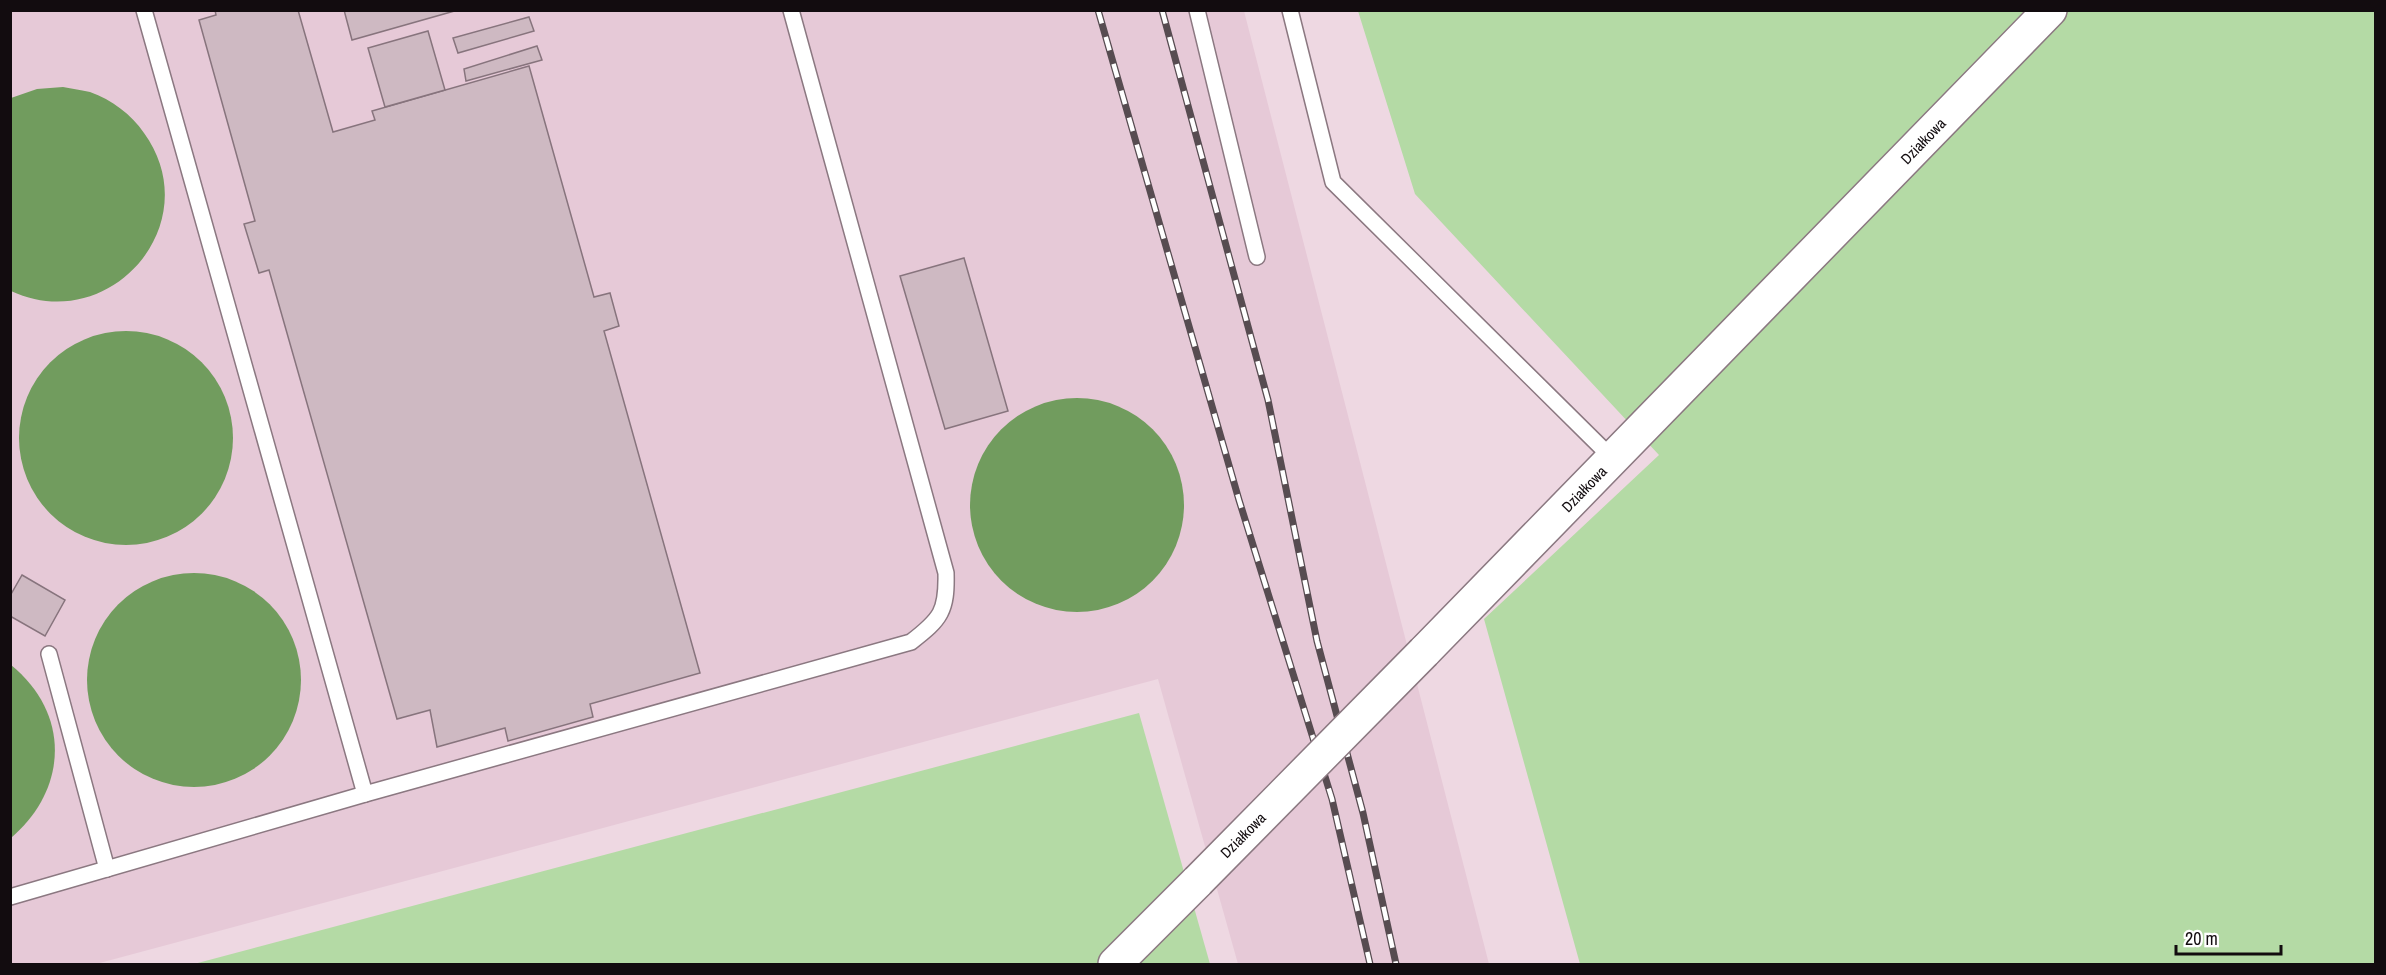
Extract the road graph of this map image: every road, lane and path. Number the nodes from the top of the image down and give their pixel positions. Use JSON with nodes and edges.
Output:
{"nodes":[{"id":1,"x":144,"y":10,"type":"edge"},
{"id":2,"x":791,"y":10,"type":"edge"},
{"id":3,"x":1197,"y":10,"type":"edge"},
{"id":4,"x":1290,"y":10,"type":"edge"},
{"id":5,"x":2050,"y":10,"type":"edge"},
{"id":6,"x":1257,"y":257,"type":"dead end"},
{"id":7,"x":1613,"y":459,"type":"junction"},
{"id":8,"x":49,"y":654,"type":"dead end"},
{"id":9,"x":365,"y":794,"type":"junction"},
{"id":10,"x":107,"y":869,"type":"junction"},
{"id":11,"x":10,"y":897,"type":"edge"},
{"id":12,"x":1115,"y":964,"type":"edge"}],
"edges":[{"from":1,"to":9,"type":"lane"},
{"from":2,"to":9,"type":"lane"},
{"from":3,"to":6,"type":"lane"},
{"from":4,"to":7,"type":"lane"},
{"from":5,"to":7,"type":"street","name":"Działkowa"},
{"from":7,"to":12,"type":"street","name":"Działkowa","bridge":true},
{"from":8,"to":10,"type":"lane"},
{"from":9,"to":10,"type":"lane"},
{"from":10,"to":11,"type":"lane"}]}
